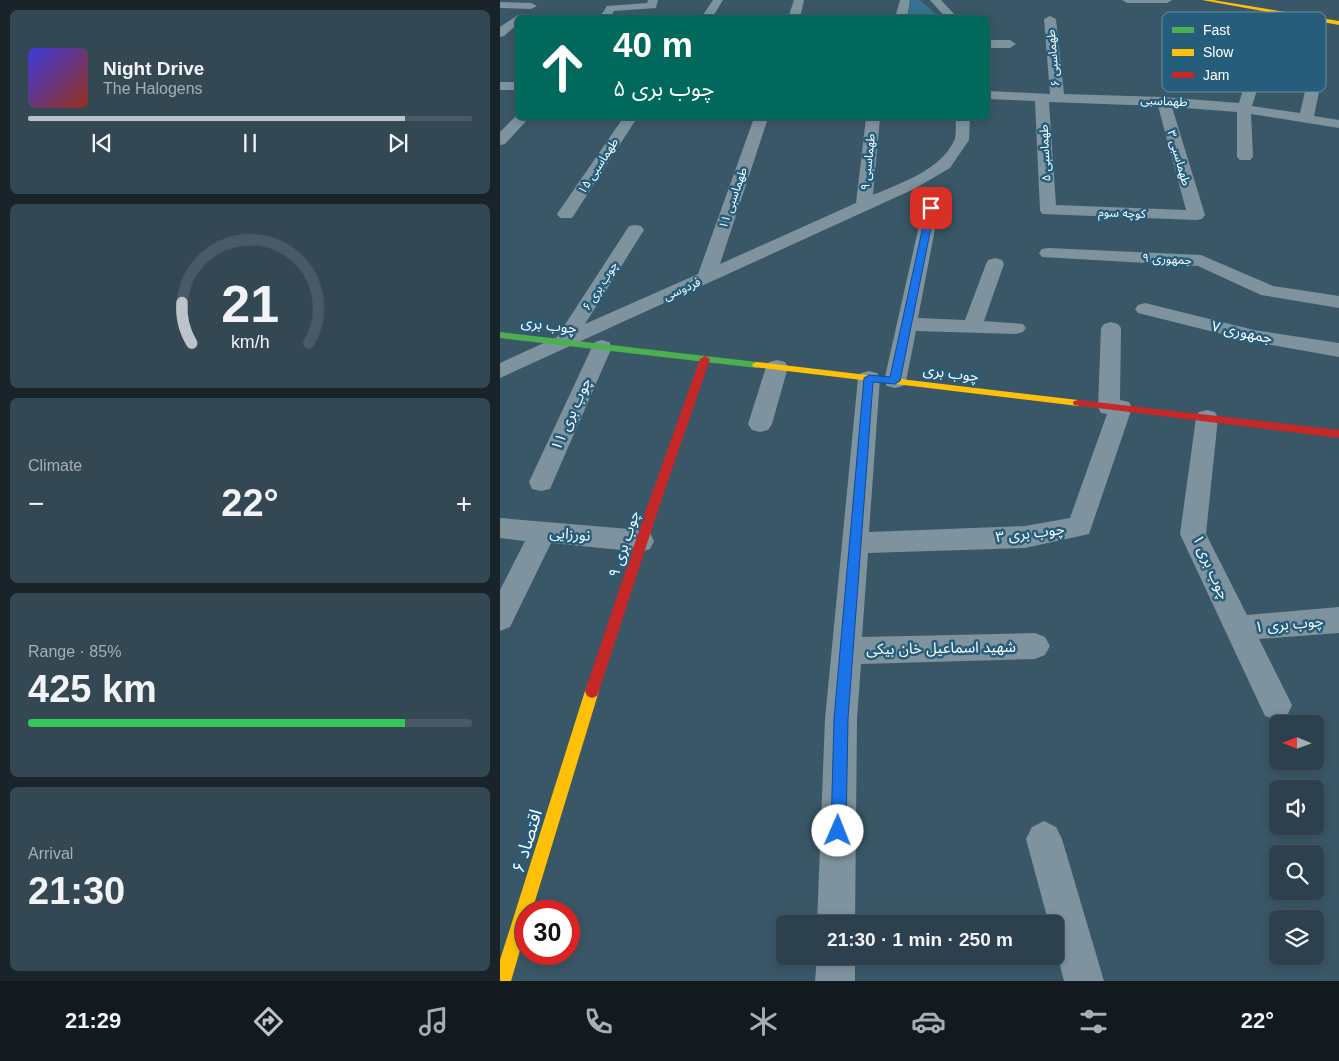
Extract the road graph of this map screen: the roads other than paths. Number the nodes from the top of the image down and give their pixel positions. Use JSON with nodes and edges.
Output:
{"nodes":[{"id":1,"x":653,"y":0,"type":"edge"},
{"id":2,"x":718,"y":0,"type":"edge"},
{"id":3,"x":799,"y":0,"type":"edge"},
{"id":4,"x":905,"y":0,"type":"edge"},
{"id":5,"x":935,"y":0,"type":"edge"},
{"id":6,"x":1127,"y":0,"type":"edge"},
{"id":7,"x":1167,"y":0,"type":"edge"},
{"id":8,"x":1204,"y":0,"type":"edge"},
{"id":9,"x":1232,"y":0,"type":"edge"},
{"id":10,"x":534,"y":3,"type":"edge"},
{"id":11,"x":500,"y":5,"type":"edge"},
{"id":12,"x":1274,"y":12,"type":"edge"},
{"id":13,"x":1308,"y":12,"type":"edge"},
{"id":14,"x":607,"y":13,"type":"edge"},
{"id":15,"x":521,"y":15,"type":"edge"},
{"id":16,"x":708,"y":15,"type":"edge"},
{"id":17,"x":795,"y":15,"type":"edge"},
{"id":18,"x":902,"y":15,"type":"edge"},
{"id":19,"x":951,"y":15,"type":"edge"},
{"id":20,"x":1326,"y":15,"type":"edge"},
{"id":21,"x":1339,"y":17,"type":"edge"},
{"id":22,"x":1050,"y":19,"type":"dead end"},
{"id":23,"x":515,"y":20,"type":"edge"},
{"id":24,"x":1326,"y":21,"type":"edge"},
{"id":25,"x":1339,"y":23,"type":"edge"},
{"id":26,"x":500,"y":33,"type":"edge"},
{"id":27,"x":990,"y":44,"type":"edge"},
{"id":28,"x":1010,"y":44,"type":"dead end"},
{"id":29,"x":500,"y":86,"type":"edge"},
{"id":30,"x":515,"y":86,"type":"edge"},
{"id":31,"x":1249,"y":92,"type":"edge"},
{"id":32,"x":1312,"y":92,"type":"edge"},
{"id":33,"x":990,"y":95,"type":"edge"},
{"id":34,"x":1050,"y":96,"type":"junction"},
{"id":35,"x":1163,"y":101,"type":"junction"},
{"id":36,"x":1244,"y":108,"type":"junction"},
{"id":37,"x":1306,"y":118,"type":"junction"},
{"id":38,"x":520,"y":120,"type":"edge"},
{"id":39,"x":629,"y":120,"type":"edge"},
{"id":40,"x":760,"y":120,"type":"edge"},
{"id":41,"x":873,"y":120,"type":"edge"},
{"id":42,"x":963,"y":120,"type":"edge"},
{"id":43,"x":1339,"y":124,"type":"edge"},
{"id":44,"x":500,"y":141,"type":"edge"},
{"id":45,"x":1245,"y":157,"type":"dead end"},
{"id":46,"x":864,"y":206,"type":"junction"},
{"id":47,"x":931,"y":208,"type":"dead end"},
{"id":48,"x":1048,"y":210,"type":"joint"},
{"id":49,"x":566,"y":214,"type":"dead end"},
{"id":50,"x":1196,"y":215,"type":"joint"},
{"id":51,"x":635,"y":230,"type":"dead end"},
{"id":52,"x":1048,"y":253,"type":"dead end"},
{"id":53,"x":995,"y":264,"type":"dead end"},
{"id":54,"x":706,"y":278,"type":"junction"},
{"id":55,"x":1339,"y":302,"type":"edge"},
{"id":56,"x":1145,"y":309,"type":"dead end"},
{"id":57,"x":906,"y":324,"type":"junction"},
{"id":58,"x":972,"y":327,"type":"junction"},
{"id":59,"x":1016,"y":328,"type":"dead end"},
{"id":60,"x":1111,"y":328,"type":"dead end"},
{"id":61,"x":500,"y":334,"type":"edge"},
{"id":62,"x":564,"y":342,"type":"junction"},
{"id":63,"x":602,"y":347,"type":"junction"},
{"id":64,"x":1339,"y":350,"type":"edge"},
{"id":65,"x":705,"y":359,"type":"junction"},
{"id":66,"x":777,"y":367,"type":"junction"},
{"id":67,"x":500,"y":371,"type":"edge"},
{"id":68,"x":869,"y":378,"type":"junction"},
{"id":69,"x":895,"y":381,"type":"junction"},
{"id":70,"x":1115,"y":407,"type":"junction"},
{"id":71,"x":1207,"y":418,"type":"junction"},
{"id":72,"x":760,"y":424,"type":"dead end"},
{"id":73,"x":1339,"y":434,"type":"edge"},
{"id":74,"x":541,"y":482,"type":"dead end"},
{"id":75,"x":500,"y":528,"type":"edge"},
{"id":76,"x":543,"y":532,"type":"junction"},
{"id":77,"x":641,"y":541,"type":"junction"},
{"id":78,"x":855,"y":543,"type":"junction"},
{"id":79,"x":500,"y":618,"type":"edge"},
{"id":80,"x":1339,"y":620,"type":"edge"},
{"id":81,"x":1239,"y":628,"type":"junction"},
{"id":82,"x":1035,"y":646,"type":"dead end"},
{"id":83,"x":846,"y":650,"type":"junction"},
{"id":84,"x":1276,"y":705,"type":"dead end"},
{"id":85,"x":576,"y":740,"type":"joint"},
{"id":86,"x":1044,"y":839,"type":"dead end"},
{"id":87,"x":836,"y":915,"type":"edge"},
{"id":88,"x":836,"y":965,"type":"edge"},
{"id":89,"x":502,"y":981,"type":"edge"},
{"id":90,"x":835,"y":981,"type":"edge"},
{"id":91,"x":1084,"y":981,"type":"edge"}],
"edges":[{"from":1,"to":14,"type":"street"},
{"from":2,"to":16,"type":"street"},
{"from":3,"to":17,"type":"street"},
{"from":4,"to":18,"type":"street"},
{"from":5,"to":19,"type":"street"},
{"from":6,"to":7,"type":"street"},
{"from":8,"to":12,"type":"street"},
{"from":9,"to":13,"type":"street"},
{"from":10,"to":11,"type":"street"},
{"from":10,"to":15,"type":"street"},
{"from":20,"to":21,"type":"street"},
{"from":22,"to":34,"type":"street","name":"۶ طهماسبی"},
{"from":23,"to":26,"type":"street"},
{"from":24,"to":25,"type":"street"},
{"from":27,"to":28,"type":"street"},
{"from":29,"to":30,"type":"street"},
{"from":31,"to":36,"type":"street"},
{"from":32,"to":37,"type":"street"},
{"from":33,"to":34,"type":"street","name":"طهماسبی"},
{"from":34,"to":35,"type":"street","name":"طهماسبی"},
{"from":34,"to":48,"type":"street","name":"۵ طهماسبی"},
{"from":35,"to":36,"type":"street","name":"طهماسبی"},
{"from":35,"to":50,"type":"street","name":"۳ طهماسبی"},
{"from":36,"to":37,"type":"street","name":"طهماسبی"},
{"from":36,"to":45,"type":"street"},
{"from":37,"to":43,"type":"street","name":"طهماسبی"},
{"from":38,"to":44,"type":"street"},
{"from":39,"to":49,"type":"street","name":"۱۵ طهماسبی"},
{"from":40,"to":54,"type":"street","name":"۱۱ طهماسبی"},
{"from":41,"to":46,"type":"street","name":"۹ طهماسبی"},
{"from":42,"to":46,"type":"street","name":"فردوسی"},
{"from":46,"to":54,"type":"street","name":"فردوسی"},
{"from":47,"to":57,"type":"street"},
{"from":48,"to":50,"type":"street","name":"کوچه سوم"},
{"from":51,"to":62,"type":"street","name":"۶ چوب بری"},
{"from":52,"to":55,"type":"street","name":"۹ جمهوری"},
{"from":53,"to":58,"type":"street"},
{"from":54,"to":62,"type":"street","name":"فردوسی"},
{"from":56,"to":64,"type":"street","name":"۷ جمهوری"},
{"from":57,"to":58,"type":"street"},
{"from":57,"to":69,"type":"street"},
{"from":58,"to":59,"type":"street"},
{"from":60,"to":70,"type":"street"},
{"from":61,"to":62,"type":"street","name":"چوب بری"},
{"from":62,"to":63,"type":"street","name":"چوب بری"},
{"from":62,"to":67,"type":"street","name":"فردوسی"},
{"from":63,"to":65,"type":"street","name":"چوب بری"},
{"from":63,"to":74,"type":"street","name":"۱۱ چوب بری"},
{"from":65,"to":66,"type":"street","name":"چوب بری"},
{"from":65,"to":77,"type":"street","name":"۹ چوب بری"},
{"from":66,"to":68,"type":"street","name":"چوب بری"},
{"from":66,"to":72,"type":"street"},
{"from":68,"to":69,"type":"street","name":"چوب بری"},
{"from":68,"to":78,"type":"street"},
{"from":69,"to":70,"type":"street","name":"چوب بری"},
{"from":70,"to":71,"type":"street","name":"چوب بری"},
{"from":70,"to":78,"type":"street","name":"۳ چوب بری"},
{"from":71,"to":73,"type":"street","name":"چوب بری"},
{"from":71,"to":81,"type":"street","name":"۱ چوب بری"},
{"from":75,"to":76,"type":"street","name":"نورزایی"},
{"from":76,"to":77,"type":"street","name":"نورزایی"},
{"from":76,"to":79,"type":"street"},
{"from":77,"to":85,"type":"street","name":"۹ چوب بری"},
{"from":78,"to":83,"type":"street"},
{"from":80,"to":81,"type":"street","name":"چوب بری ۱"},
{"from":81,"to":84,"type":"street","name":"۱ چوب بری"},
{"from":82,"to":83,"type":"street","name":"شهید اسماعیل خان بیکی"},
{"from":83,"to":87,"type":"street"},
{"from":85,"to":89,"type":"street","name":"۶ اقتصاد"},
{"from":86,"to":91,"type":"street"},
{"from":88,"to":90,"type":"street"}]}
